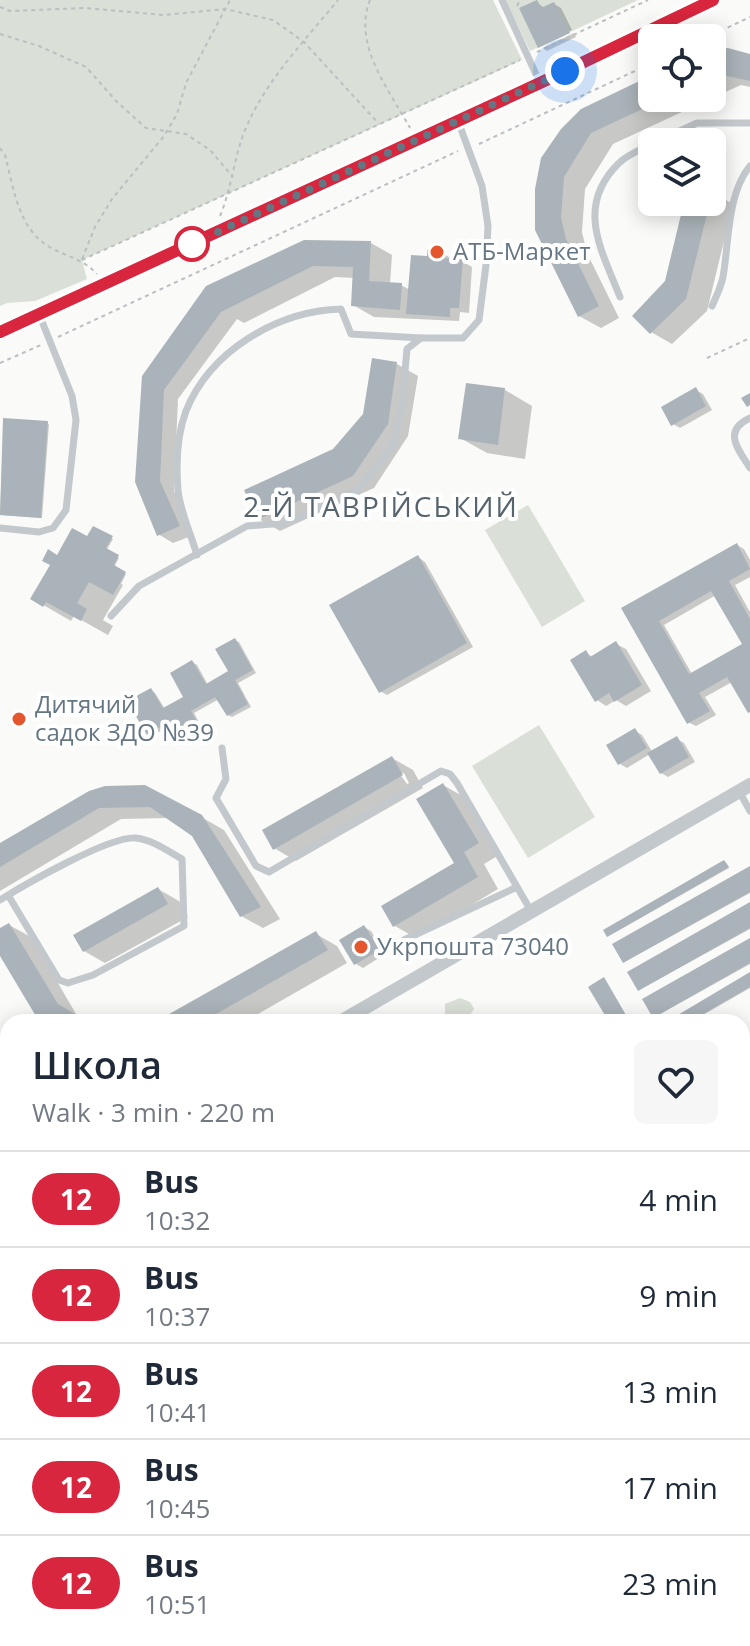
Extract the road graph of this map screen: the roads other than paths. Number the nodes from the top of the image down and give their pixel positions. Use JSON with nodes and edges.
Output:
{"nodes":[{"id":1,"x":502,"y":0,"type":"edge"},
{"id":2,"x":713,"y":0,"type":"edge"},
{"id":3,"x":540,"y":83,"type":"junction"},
{"id":4,"x":458,"y":121,"type":"junction"},
{"id":5,"x":750,"y":123,"type":"edge"},
{"id":6,"x":686,"y":128,"type":"edge"},
{"id":7,"x":638,"y":151,"type":"edge"},
{"id":8,"x":750,"y":166,"type":"edge"},
{"id":9,"x":620,"y":297,"type":"dead end"},
{"id":10,"x":712,"y":306,"type":"dead end"},
{"id":11,"x":39,"y":314,"type":"junction"},
{"id":12,"x":0,"y":332,"type":"edge"},
{"id":13,"x":421,"y":338,"type":"junction"},
{"id":14,"x":750,"y":418,"type":"edge"},
{"id":15,"x":750,"y":468,"type":"edge"},
{"id":16,"x":0,"y":528,"type":"edge"},
{"id":17,"x":197,"y":555,"type":"junction"},
{"id":18,"x":111,"y":616,"type":"dead end"},
{"id":19,"x":222,"y":748,"type":"dead end"},
{"id":20,"x":744,"y":788,"type":"edge"},
{"id":21,"x":750,"y":811,"type":"edge"},
{"id":22,"x":517,"y":887,"type":"junction"},
{"id":23,"x":8,"y":895,"type":"junction"},
{"id":24,"x":0,"y":900,"type":"edge"},
{"id":25,"x":531,"y":911,"type":"junction"},
{"id":26,"x":404,"y":940,"type":"dead end"},
{"id":27,"x":354,"y":1014,"type":"edge"}],
"edges":[{"from":1,"to":3,"type":"lane"},
{"from":2,"to":3,"type":"street"},
{"from":3,"to":4,"type":"street"},
{"from":4,"to":11,"type":"street"},
{"from":4,"to":13,"type":"lane"},
{"from":5,"to":6,"type":"lane"},
{"from":7,"to":9,"type":"lane"},
{"from":8,"to":10,"type":"lane"},
{"from":11,"to":12,"type":"street"},
{"from":11,"to":16,"type":"lane"},
{"from":13,"to":17,"type":"lane"},
{"from":13,"to":17,"type":"lane"},
{"from":14,"to":15,"type":"lane"},
{"from":17,"to":18,"type":"lane"},
{"from":19,"to":22,"type":"lane"},
{"from":20,"to":21,"type":"lane"},
{"from":20,"to":25,"type":"street"},
{"from":22,"to":25,"type":"lane"},
{"from":22,"to":26,"type":"lane"},
{"from":23,"to":23,"type":"lane"},
{"from":23,"to":24,"type":"lane"},
{"from":25,"to":27,"type":"street"}]}
